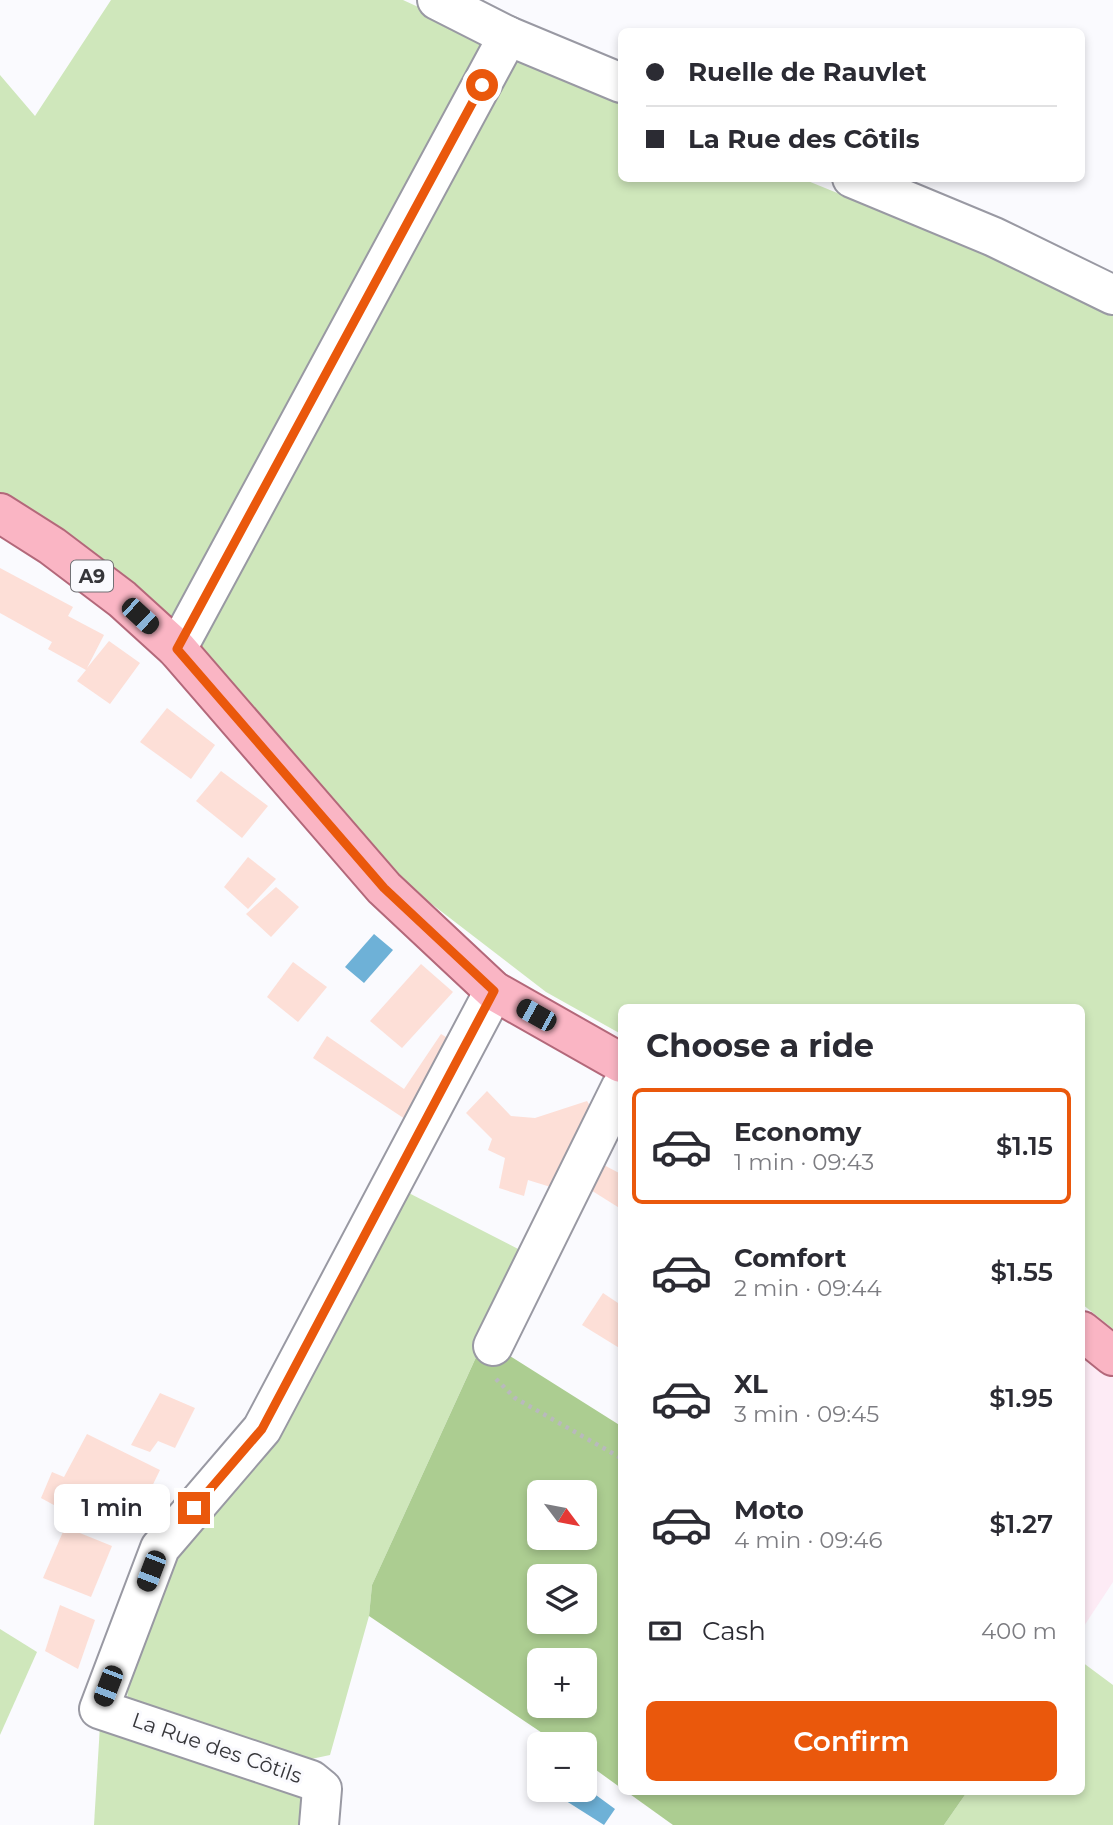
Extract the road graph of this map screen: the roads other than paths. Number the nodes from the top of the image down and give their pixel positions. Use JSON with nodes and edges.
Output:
{"nodes":[{"id":1,"x":437,"y":0,"type":"edge"},
{"id":2,"x":508,"y":36,"type":"junction"},
{"id":3,"x":618,"y":82,"type":"edge"},
{"id":4,"x":862,"y":182,"type":"edge"},
{"id":5,"x":1113,"y":295,"type":"edge"},
{"id":6,"x":0,"y":513,"type":"edge"},
{"id":7,"x":177,"y":649,"type":"junction"},
{"id":8,"x":494,"y":991,"type":"junction"},
{"id":9,"x":618,"y":1061,"type":"edge"},
{"id":10,"x":618,"y":1093,"type":"edge"},
{"id":11,"x":1085,"y":1333,"type":"edge"},
{"id":12,"x":493,"y":1346,"type":"road end"},
{"id":13,"x":1113,"y":1356,"type":"edge"},
{"id":14,"x":319,"y":1825,"type":"edge"}],
"edges":[{"from":1,"to":2,"type":"street"},
{"from":2,"to":3,"type":"street"},
{"from":2,"to":7,"type":"street"},
{"from":4,"to":5,"type":"street"},
{"from":6,"to":7,"type":"main road","number":"A9"},
{"from":7,"to":8,"type":"main road","number":"A9"},
{"from":8,"to":9,"type":"main road","number":"A9"},
{"from":8,"to":14,"type":"street","name":"La Rue des Côtils"},
{"from":10,"to":12,"type":"street"},
{"from":11,"to":13,"type":"main road"}]}
